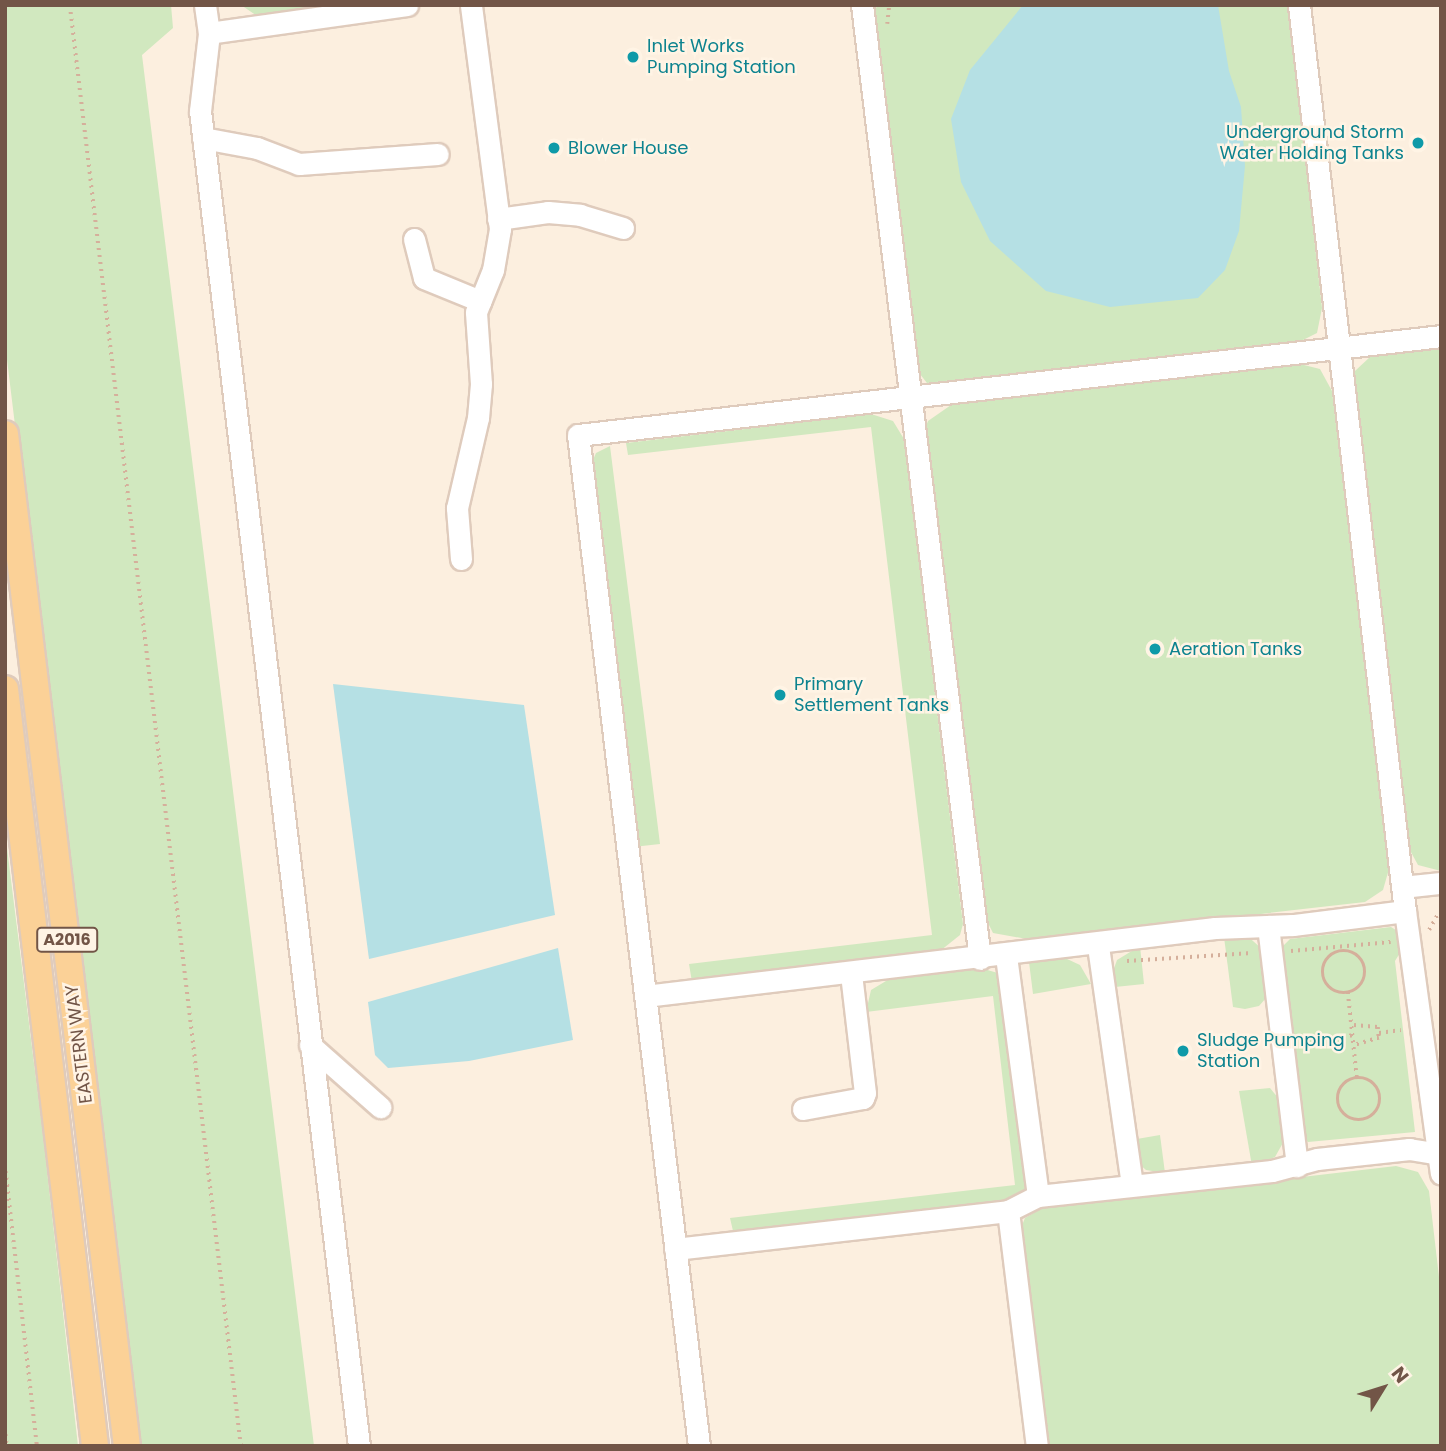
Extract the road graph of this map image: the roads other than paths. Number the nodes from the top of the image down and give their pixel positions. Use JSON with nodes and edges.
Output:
{"nodes":[{"id":1,"x":205,"y":5,"type":"edge"},
{"id":2,"x":407,"y":5,"type":"edge"},
{"id":3,"x":471,"y":5,"type":"edge"},
{"id":4,"x":862,"y":5,"type":"edge"},
{"id":5,"x":1299,"y":5,"type":"edge"},
{"id":6,"x":209,"y":33,"type":"junction"},
{"id":7,"x":203,"y":138,"type":"junction"},
{"id":8,"x":438,"y":154,"type":"dead end"},
{"id":9,"x":499,"y":219,"type":"junction"},
{"id":10,"x":623,"y":228,"type":"dead end"},
{"id":11,"x":414,"y":239,"type":"dead end"},
{"id":12,"x":480,"y":301,"type":"junction"},
{"id":13,"x":1441,"y":336,"type":"edge"},
{"id":14,"x":1341,"y":348,"type":"junction"},
{"id":15,"x":912,"y":400,"type":"junction"},
{"id":16,"x":5,"y":438,"type":"edge"},
{"id":17,"x":461,"y":559,"type":"dead end"},
{"id":18,"x":5,"y":689,"type":"edge"},
{"id":19,"x":1441,"y":883,"type":"edge"},
{"id":20,"x":1402,"y":887,"type":"junction"},
{"id":21,"x":1405,"y":911,"type":"junction"},
{"id":22,"x":1268,"y":926,"type":"junction"},
{"id":23,"x":1099,"y":954,"type":"junction"},
{"id":24,"x":1006,"y":956,"type":"junction"},
{"id":25,"x":980,"y":959,"type":"junction"},
{"id":26,"x":851,"y":973,"type":"junction"},
{"id":27,"x":645,"y":996,"type":"junction"},
{"id":28,"x":310,"y":1045,"type":"junction"},
{"id":29,"x":380,"y":1107,"type":"dead end"},
{"id":30,"x":803,"y":1109,"type":"dead end"},
{"id":31,"x":1440,"y":1161,"type":"edge"},
{"id":32,"x":1297,"y":1166,"type":"junction"},
{"id":33,"x":1132,"y":1185,"type":"junction"},
{"id":34,"x":1038,"y":1196,"type":"junction"},
{"id":35,"x":1008,"y":1211,"type":"junction"},
{"id":36,"x":675,"y":1249,"type":"junction"},
{"id":37,"x":95,"y":1446,"type":"edge"},
{"id":38,"x":127,"y":1446,"type":"edge"},
{"id":39,"x":359,"y":1446,"type":"edge"},
{"id":40,"x":699,"y":1446,"type":"edge"},
{"id":41,"x":1037,"y":1446,"type":"edge"}],
"edges":[{"from":1,"to":6,"type":"lane"},
{"from":2,"to":6,"type":"lane"},
{"from":3,"to":9,"type":"lane"},
{"from":4,"to":15,"type":"lane"},
{"from":5,"to":14,"type":"lane"},
{"from":6,"to":7,"type":"lane"},
{"from":7,"to":8,"type":"lane"},
{"from":7,"to":28,"type":"lane"},
{"from":9,"to":10,"type":"lane"},
{"from":9,"to":12,"type":"lane"},
{"from":11,"to":12,"type":"lane"},
{"from":12,"to":17,"type":"lane"},
{"from":13,"to":14,"type":"lane"},
{"from":14,"to":15,"type":"lane"},
{"from":14,"to":20,"type":"lane"},
{"from":15,"to":25,"type":"lane"},
{"from":15,"to":27,"type":"lane"},
{"from":16,"to":38,"type":"main road","name":"EASTERN WAY","number":"A2016"},
{"from":18,"to":37,"type":"main road","name":"EASTERN WAY","number":"A2016"},
{"from":19,"to":20,"type":"lane"},
{"from":20,"to":21,"type":"lane"},
{"from":21,"to":22,"type":"lane"},
{"from":21,"to":31,"type":"lane"},
{"from":22,"to":23,"type":"lane"},
{"from":22,"to":32,"type":"lane"},
{"from":23,"to":24,"type":"lane"},
{"from":23,"to":33,"type":"lane"},
{"from":24,"to":25,"type":"lane"},
{"from":24,"to":34,"type":"lane"},
{"from":25,"to":26,"type":"lane"},
{"from":26,"to":27,"type":"lane"},
{"from":26,"to":30,"type":"lane"},
{"from":27,"to":36,"type":"lane"},
{"from":28,"to":29,"type":"lane"},
{"from":28,"to":39,"type":"lane"},
{"from":31,"to":32,"type":"lane"},
{"from":32,"to":33,"type":"lane"},
{"from":33,"to":34,"type":"lane"},
{"from":34,"to":35,"type":"lane"},
{"from":35,"to":36,"type":"lane"},
{"from":35,"to":41,"type":"lane"},
{"from":36,"to":40,"type":"lane"}]}
